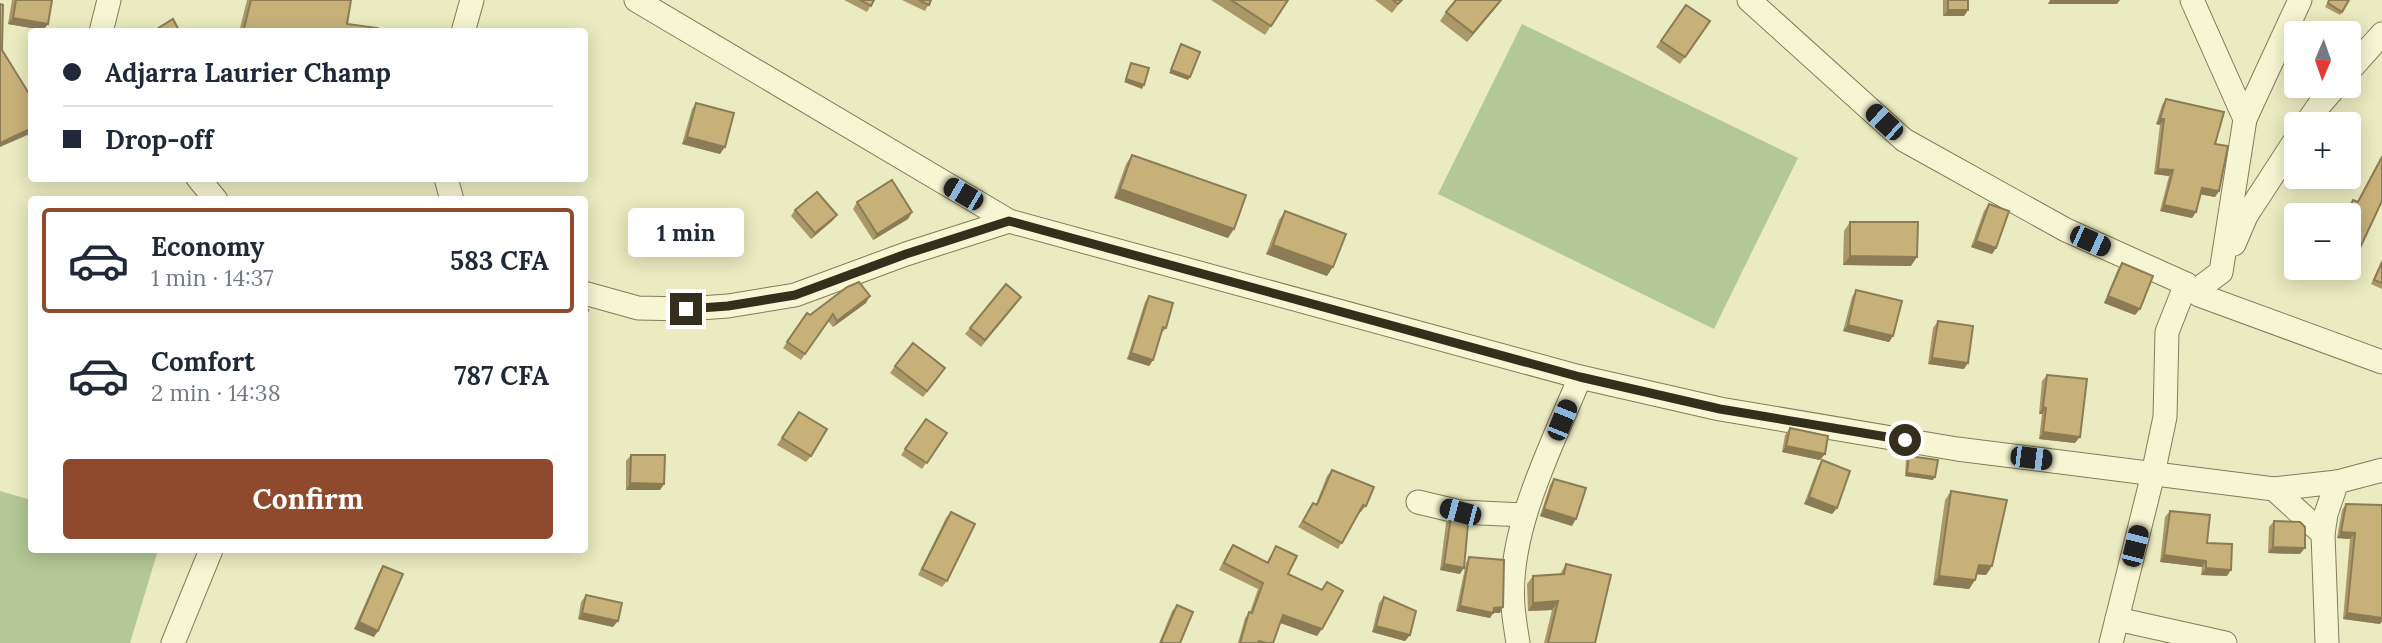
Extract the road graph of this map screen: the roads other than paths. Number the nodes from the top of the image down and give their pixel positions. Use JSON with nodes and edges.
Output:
{"nodes":[{"id":1,"x":109,"y":0,"type":"edge"},
{"id":2,"x":472,"y":0,"type":"edge"},
{"id":3,"x":636,"y":0,"type":"edge"},
{"id":4,"x":2192,"y":0,"type":"edge"},
{"id":5,"x":2300,"y":0,"type":"edge"},
{"id":6,"x":1761,"y":5,"type":"edge"},
{"id":7,"x":102,"y":28,"type":"edge"},
{"id":8,"x":464,"y":28,"type":"edge"},
{"id":9,"x":2382,"y":34,"type":"edge"},
{"id":10,"x":2361,"y":57,"type":"edge"},
{"id":11,"x":2327,"y":98,"type":"edge"},
{"id":12,"x":2315,"y":112,"type":"edge"},
{"id":13,"x":2245,"y":119,"type":"junction"},
{"id":14,"x":2284,"y":157,"type":"edge"},
{"id":15,"x":201,"y":182,"type":"edge"},
{"id":16,"x":213,"y":196,"type":"edge"},
{"id":17,"x":1009,"y":221,"type":"junction"},
{"id":18,"x":2221,"y":272,"type":"junction"},
{"id":19,"x":2190,"y":288,"type":"junction"},
{"id":20,"x":588,"y":294,"type":"edge"},
{"id":21,"x":2382,"y":362,"type":"edge"},
{"id":22,"x":1580,"y":377,"type":"junction"},
{"id":23,"x":2382,"y":470,"type":"edge"},
{"id":24,"x":2153,"y":474,"type":"junction"},
{"id":25,"x":2337,"y":482,"type":"junction"},
{"id":26,"x":2274,"y":489,"type":"junction"},
{"id":27,"x":1418,"y":502,"type":"dead end"},
{"id":28,"x":1524,"y":515,"type":"junction"},
{"id":29,"x":2323,"y":534,"type":"junction"},
{"id":30,"x":210,"y":553,"type":"edge"},
{"id":31,"x":2118,"y":619,"type":"junction"},
{"id":32,"x":173,"y":643,"type":"edge"},
{"id":33,"x":1518,"y":643,"type":"edge"},
{"id":34,"x":2112,"y":643,"type":"edge"},
{"id":35,"x":2225,"y":643,"type":"edge"},
{"id":36,"x":2327,"y":643,"type":"edge"}],
"edges":[{"from":1,"to":7,"type":"street"},
{"from":2,"to":8,"type":"street"},
{"from":3,"to":17,"type":"street"},
{"from":4,"to":13,"type":"street"},
{"from":5,"to":13,"type":"street"},
{"from":6,"to":19,"type":"street"},
{"from":9,"to":10,"type":"street"},
{"from":11,"to":12,"type":"street"},
{"from":13,"to":18,"type":"street"},
{"from":14,"to":18,"type":"street"},
{"from":15,"to":16,"type":"street"},
{"from":17,"to":20,"type":"street"},
{"from":17,"to":22,"type":"street"},
{"from":18,"to":19,"type":"street"},
{"from":19,"to":21,"type":"street"},
{"from":19,"to":24,"type":"street"},
{"from":22,"to":24,"type":"street"},
{"from":22,"to":28,"type":"street"},
{"from":23,"to":25,"type":"street"},
{"from":24,"to":26,"type":"street"},
{"from":24,"to":31,"type":"street"},
{"from":25,"to":26,"type":"street"},
{"from":25,"to":29,"type":"street"},
{"from":26,"to":29,"type":"street"},
{"from":27,"to":28,"type":"street"},
{"from":28,"to":33,"type":"street"},
{"from":29,"to":36,"type":"street"},
{"from":30,"to":32,"type":"street"},
{"from":31,"to":34,"type":"street"},
{"from":31,"to":35,"type":"street"}]}
